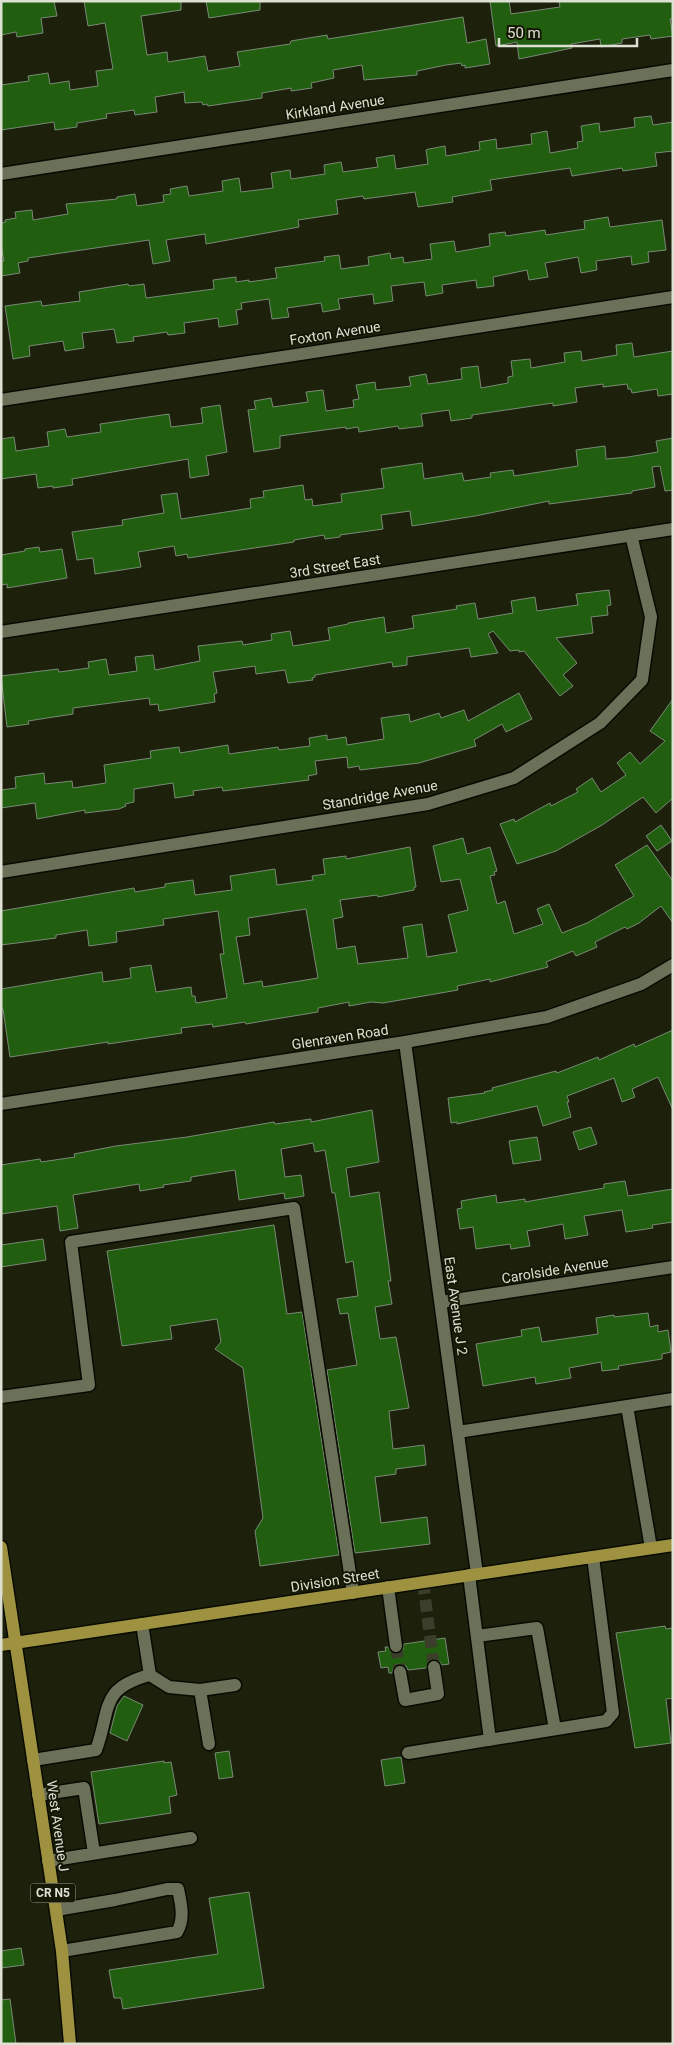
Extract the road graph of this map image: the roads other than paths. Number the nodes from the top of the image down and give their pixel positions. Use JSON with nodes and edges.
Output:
{"nodes":[{"id":1,"x":673,"y":70,"type":"edge"},
{"id":2,"x":1,"y":174,"type":"edge"},
{"id":3,"x":673,"y":297,"type":"edge"},
{"id":4,"x":1,"y":400,"type":"edge"},
{"id":5,"x":673,"y":529,"type":"edge"},
{"id":6,"x":631,"y":535,"type":"junction"},
{"id":7,"x":1,"y":632,"type":"edge"},
{"id":8,"x":1,"y":872,"type":"edge"},
{"id":9,"x":673,"y":965,"type":"edge"},
{"id":10,"x":405,"y":1042,"type":"junction"},
{"id":11,"x":1,"y":1104,"type":"edge"},
{"id":12,"x":673,"y":1266,"type":"edge"},
{"id":13,"x":441,"y":1302,"type":"junction"},
{"id":14,"x":1,"y":1397,"type":"edge"},
{"id":15,"x":673,"y":1399,"type":"edge"},
{"id":16,"x":627,"y":1406,"type":"junction"},
{"id":17,"x":458,"y":1432,"type":"junction"},
{"id":18,"x":673,"y":1545,"type":"edge"},
{"id":19,"x":1,"y":1546,"type":"edge"},
{"id":20,"x":650,"y":1548,"type":"junction"},
{"id":21,"x":593,"y":1557,"type":"junction"},
{"id":22,"x":473,"y":1575,"type":"junction"},
{"id":23,"x":388,"y":1587,"type":"junction"},
{"id":24,"x":353,"y":1593,"type":"junction"},
{"id":25,"x":142,"y":1624,"type":"junction"},
{"id":26,"x":477,"y":1636,"type":"junction"},
{"id":27,"x":16,"y":1643,"type":"junction"},
{"id":28,"x":1,"y":1645,"type":"edge"},
{"id":29,"x":396,"y":1646,"type":"tunnel mouth"},
{"id":30,"x":434,"y":1667,"type":"tunnel mouth"},
{"id":31,"x":400,"y":1672,"type":"tunnel mouth"},
{"id":32,"x":150,"y":1675,"type":"junction"},
{"id":33,"x":235,"y":1685,"type":"dead end"},
{"id":34,"x":200,"y":1690,"type":"junction"},
{"id":35,"x":555,"y":1729,"type":"junction"},
{"id":36,"x":490,"y":1740,"type":"junction"},
{"id":37,"x":209,"y":1744,"type":"dead end"},
{"id":38,"x":408,"y":1753,"type":"dead end"},
{"id":39,"x":33,"y":1760,"type":"junction"},
{"id":40,"x":38,"y":1795,"type":"junction"},
{"id":41,"x":191,"y":1838,"type":"dead end"},
{"id":42,"x":94,"y":1853,"type":"junction"},
{"id":43,"x":48,"y":1861,"type":"junction"},
{"id":44,"x":56,"y":1910,"type":"junction"},
{"id":45,"x":62,"y":1951,"type":"junction"},
{"id":46,"x":70,"y":2044,"type":"edge"}],
"edges":[{"from":1,"to":2,"type":"street","name":"Kirkland Avenue"},
{"from":3,"to":4,"type":"street","name":"Foxton Avenue"},
{"from":5,"to":6,"type":"street","name":"3rd Street East"},
{"from":6,"to":7,"type":"street","name":"3rd Street East"},
{"from":6,"to":8,"type":"street","name":"Standridge Avenue"},
{"from":9,"to":10,"type":"street","name":"Glenraven Road"},
{"from":10,"to":11,"type":"street","name":"Glenraven Road"},
{"from":10,"to":13,"type":"street","name":"East Avenue J 2"},
{"from":12,"to":13,"type":"street","name":"Carolside Avenue"},
{"from":13,"to":17,"type":"street","name":"East Avenue J 2"},
{"from":14,"to":24,"type":"street"},
{"from":15,"to":16,"type":"street"},
{"from":16,"to":17,"type":"street"},
{"from":16,"to":20,"type":"street"},
{"from":17,"to":22,"type":"street","name":"East Avenue J 2"},
{"from":18,"to":20,"type":"main road","name":"Division Street"},
{"from":19,"to":27,"type":"main road","number":"CR N5"},
{"from":20,"to":21,"type":"main road","name":"Division Street"},
{"from":21,"to":22,"type":"main road","name":"Division Street"},
{"from":21,"to":35,"type":"street"},
{"from":22,"to":23,"type":"main road","name":"Division Street"},
{"from":22,"to":26,"type":"street","name":"East Avenue J 2"},
{"from":23,"to":24,"type":"main road","name":"Division Street"},
{"from":23,"to":29,"type":"street"},
{"from":24,"to":25,"type":"main road","name":"Division Street"},
{"from":25,"to":27,"type":"main road","name":"Division Street"},
{"from":25,"to":32,"type":"street"},
{"from":26,"to":35,"type":"street"},
{"from":26,"to":36,"type":"street","name":"East Avenue J 2"},
{"from":27,"to":28,"type":"main road","name":"Division Street"},
{"from":27,"to":39,"type":"main road","name":"West Avenue J","number":"CR N5"},
{"from":30,"to":31,"type":"street"},
{"from":32,"to":34,"type":"street"},
{"from":32,"to":39,"type":"street"},
{"from":33,"to":34,"type":"street"},
{"from":34,"to":37,"type":"street"},
{"from":35,"to":36,"type":"street"},
{"from":36,"to":38,"type":"street"},
{"from":39,"to":40,"type":"main road","name":"West Avenue J","number":"CR N5"},
{"from":40,"to":42,"type":"street"},
{"from":40,"to":43,"type":"main road","name":"West Avenue J","number":"CR N5"},
{"from":41,"to":42,"type":"street"},
{"from":42,"to":43,"type":"street"},
{"from":43,"to":44,"type":"main road","name":"West Avenue J","number":"CR N5"},
{"from":44,"to":45,"type":"main road","name":"West Avenue J","number":"CR N5"},
{"from":44,"to":45,"type":"street"},
{"from":45,"to":46,"type":"main road","name":"West Avenue J","number":"CR N5"}]}
